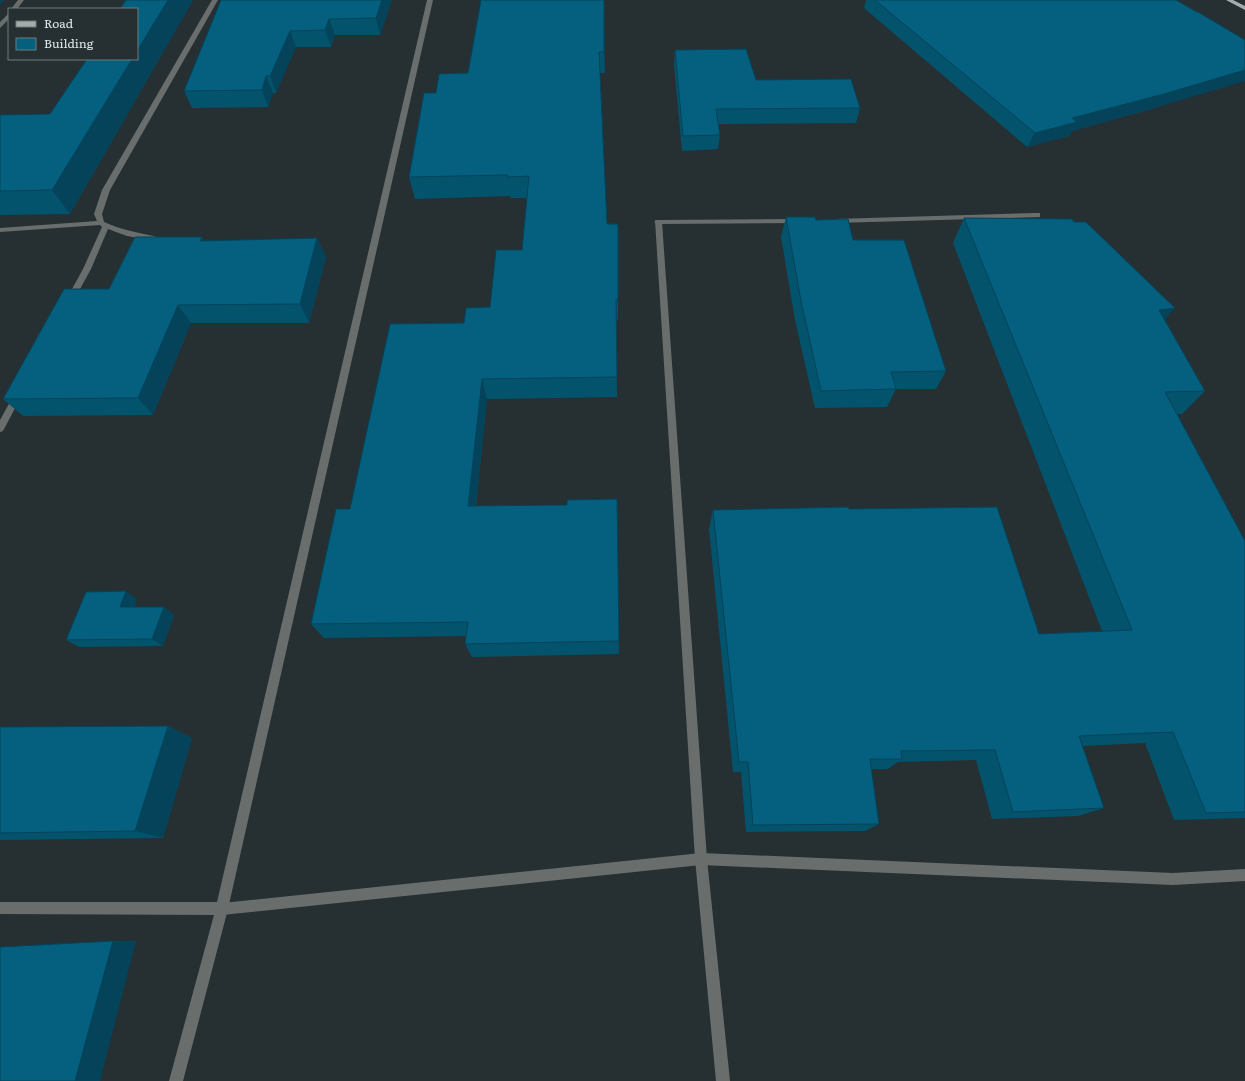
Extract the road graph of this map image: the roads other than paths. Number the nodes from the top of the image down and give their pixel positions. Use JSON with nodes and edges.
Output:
{"nodes":[{"id":1,"x":21,"y":0,"type":"edge"},
{"id":2,"x":215,"y":0,"type":"edge"},
{"id":3,"x":430,"y":0,"type":"edge"},
{"id":4,"x":1229,"y":0,"type":"edge"},
{"id":5,"x":15,"y":8,"type":"edge"},
{"id":6,"x":1245,"y":8,"type":"edge"},
{"id":7,"x":8,"y":16,"type":"edge"},
{"id":8,"x":0,"y":26,"type":"edge"},
{"id":9,"x":1037,"y":215,"type":"dead end"},
{"id":10,"x":805,"y":221,"type":"edge"},
{"id":11,"x":828,"y":221,"type":"edge"},
{"id":12,"x":103,"y":225,"type":"junction"},
{"id":13,"x":0,"y":230,"type":"edge"},
{"id":14,"x":164,"y":241,"type":"edge"},
{"id":15,"x":64,"y":310,"type":"edge"},
{"id":16,"x":23,"y":387,"type":"edge"},
{"id":17,"x":0,"y":428,"type":"edge"},
{"id":18,"x":701,"y":860,"type":"junction"},
{"id":19,"x":1245,"y":875,"type":"edge"},
{"id":20,"x":0,"y":908,"type":"edge"},
{"id":21,"x":222,"y":909,"type":"junction"},
{"id":22,"x":176,"y":1081,"type":"edge"},
{"id":23,"x":723,"y":1081,"type":"edge"}],
"edges":[{"from":1,"to":5,"type":"street"},
{"from":2,"to":12,"type":"street"},
{"from":3,"to":21,"type":"street"},
{"from":4,"to":6,"type":"main road"},
{"from":7,"to":8,"type":"street"},
{"from":9,"to":11,"type":"street"},
{"from":10,"to":18,"type":"street"},
{"from":12,"to":13,"type":"street"},
{"from":12,"to":14,"type":"street"},
{"from":12,"to":15,"type":"street"},
{"from":16,"to":17,"type":"street"},
{"from":18,"to":19,"type":"street"},
{"from":18,"to":21,"type":"street"},
{"from":18,"to":23,"type":"street"},
{"from":20,"to":21,"type":"street"},
{"from":21,"to":22,"type":"street"}]}
